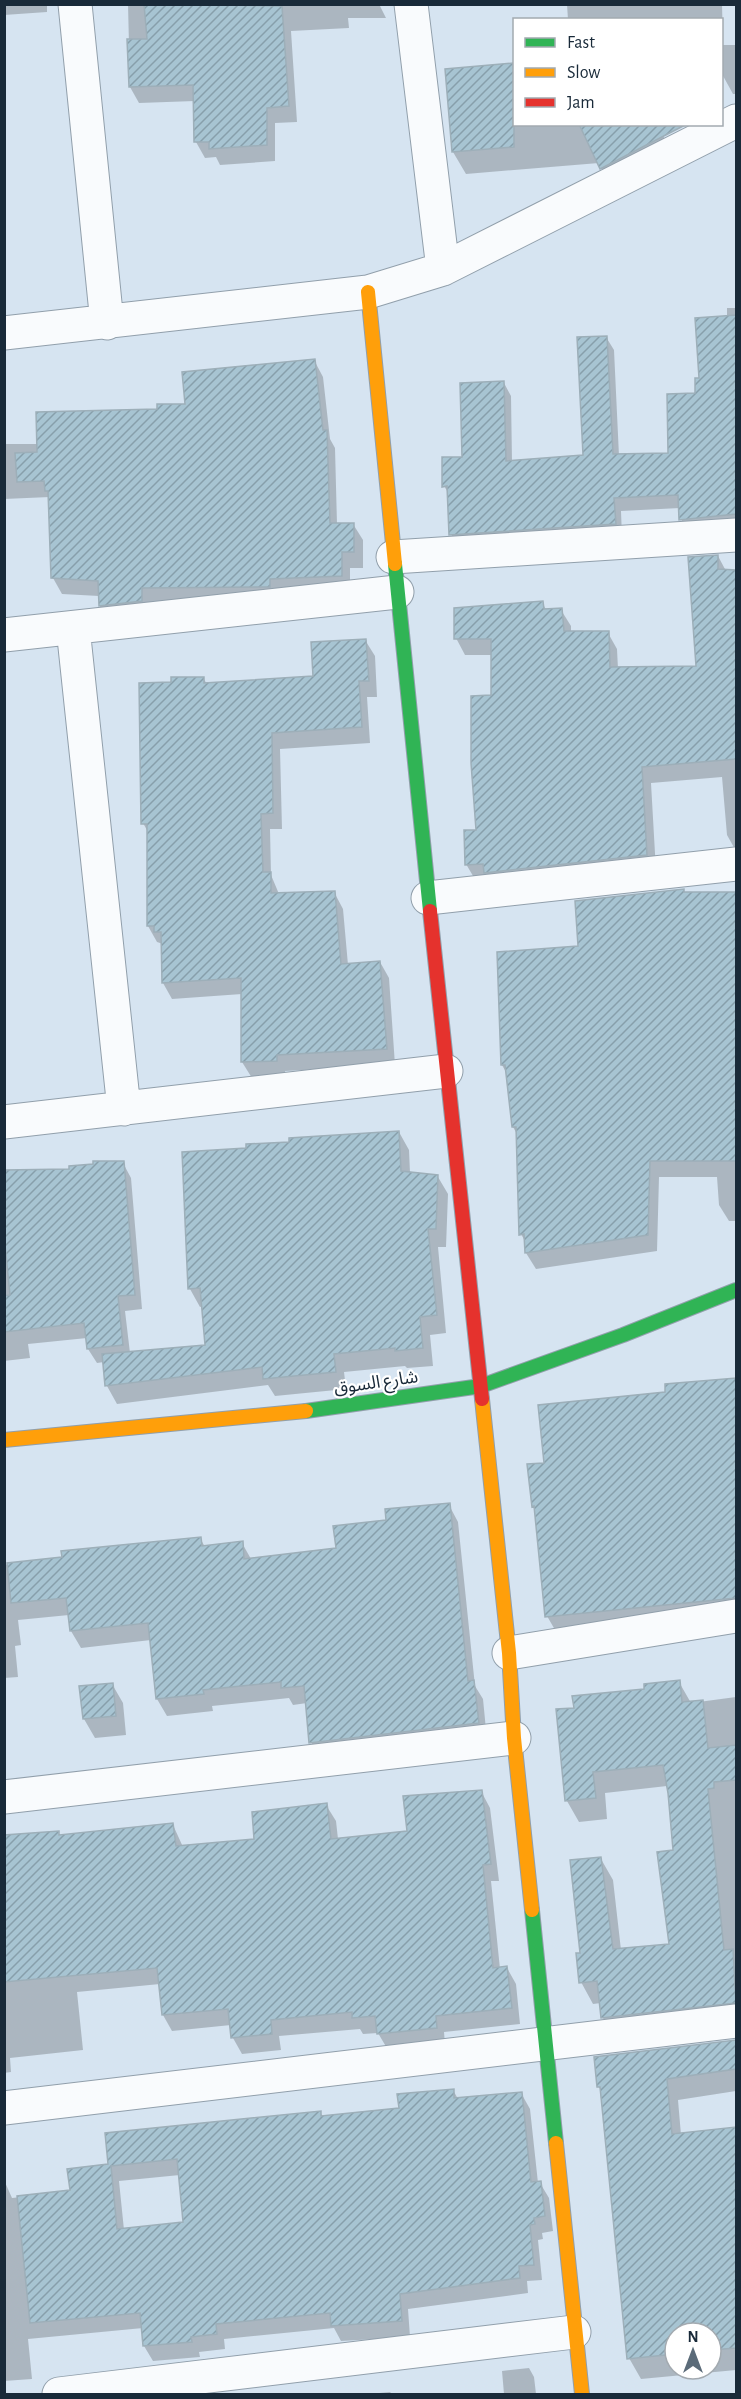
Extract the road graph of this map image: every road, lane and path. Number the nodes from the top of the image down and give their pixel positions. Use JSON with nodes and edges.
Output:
{"nodes":[{"id":1,"x":75,"y":4,"type":"edge"},
{"id":2,"x":411,"y":4,"type":"edge"},
{"id":3,"x":736,"y":121,"type":"edge"},
{"id":4,"x":443,"y":269,"type":"junction"},
{"id":5,"x":368,"y":292,"type":"junction"},
{"id":6,"x":107,"y":323,"type":"junction"},
{"id":7,"x":4,"y":333,"type":"edge"},
{"id":8,"x":736,"y":535,"type":"edge"},
{"id":9,"x":393,"y":557,"type":"junction"},
{"id":10,"x":397,"y":592,"type":"junction"},
{"id":11,"x":73,"y":628,"type":"junction"},
{"id":12,"x":4,"y":635,"type":"edge"},
{"id":13,"x":736,"y":864,"type":"edge"},
{"id":14,"x":428,"y":898,"type":"junction"},
{"id":15,"x":446,"y":1071,"type":"junction"},
{"id":16,"x":124,"y":1109,"type":"junction"},
{"id":17,"x":4,"y":1122,"type":"edge"},
{"id":18,"x":736,"y":1290,"type":"edge"},
{"id":19,"x":481,"y":1386,"type":"junction"},
{"id":20,"x":4,"y":1440,"type":"edge"},
{"id":21,"x":736,"y":1616,"type":"edge"},
{"id":22,"x":509,"y":1653,"type":"junction"},
{"id":23,"x":514,"y":1738,"type":"junction"},
{"id":24,"x":4,"y":1797,"type":"edge"},
{"id":25,"x":736,"y":2021,"type":"edge"},
{"id":26,"x":546,"y":2042,"type":"junction"},
{"id":27,"x":4,"y":2108,"type":"edge"},
{"id":28,"x":573,"y":2332,"type":"junction"},
{"id":29,"x":59,"y":2394,"type":"edge"},
{"id":30,"x":582,"y":2394,"type":"edge"}],
"edges":[{"from":1,"to":6,"type":"street"},
{"from":2,"to":4,"type":"street"},
{"from":3,"to":4,"type":"street"},
{"from":4,"to":5,"type":"street"},
{"from":5,"to":6,"type":"street"},
{"from":5,"to":9,"type":"street"},
{"from":6,"to":7,"type":"street"},
{"from":8,"to":9,"type":"street"},
{"from":9,"to":10,"type":"street"},
{"from":10,"to":11,"type":"street"},
{"from":10,"to":14,"type":"street"},
{"from":11,"to":12,"type":"street"},
{"from":11,"to":16,"type":"street"},
{"from":13,"to":14,"type":"street"},
{"from":14,"to":15,"type":"street"},
{"from":15,"to":16,"type":"street"},
{"from":15,"to":19,"type":"street"},
{"from":16,"to":17,"type":"street"},
{"from":18,"to":19,"type":"street","name":"شارع السوق"},
{"from":19,"to":20,"type":"street","name":"شارع السوق"},
{"from":19,"to":22,"type":"street"},
{"from":21,"to":22,"type":"street"},
{"from":22,"to":23,"type":"street"},
{"from":23,"to":24,"type":"street"},
{"from":23,"to":26,"type":"street"},
{"from":25,"to":26,"type":"street"},
{"from":26,"to":27,"type":"street"},
{"from":26,"to":28,"type":"street"},
{"from":28,"to":29,"type":"street"},
{"from":28,"to":30,"type":"street"}]}
